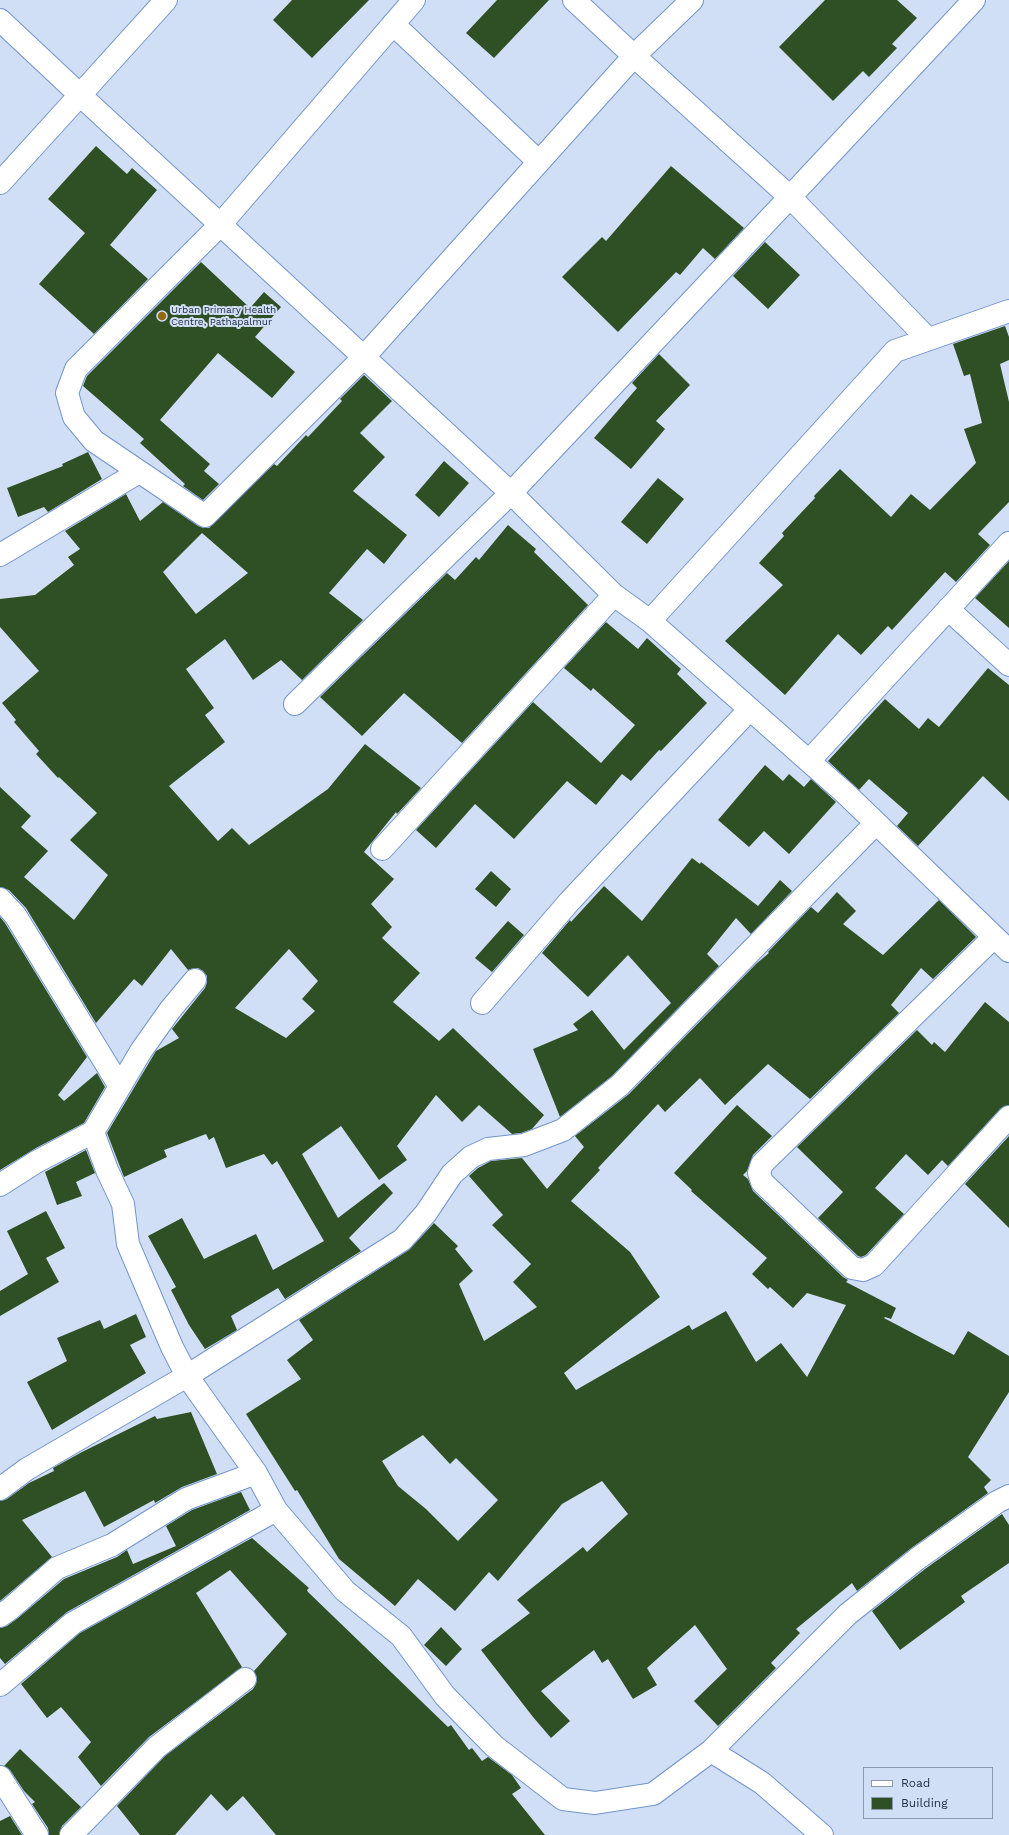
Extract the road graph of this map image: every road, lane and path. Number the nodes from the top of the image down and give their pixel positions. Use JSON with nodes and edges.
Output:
{"nodes":[{"id":1,"x":166,"y":0,"type":"edge"},
{"id":2,"x":414,"y":0,"type":"edge"},
{"id":3,"x":574,"y":0,"type":"edge"},
{"id":4,"x":692,"y":0,"type":"edge"},
{"id":5,"x":974,"y":0,"type":"edge"},
{"id":6,"x":0,"y":20,"type":"edge"},
{"id":7,"x":393,"y":24,"type":"junction"},
{"id":8,"x":634,"y":56,"type":"junction"},
{"id":9,"x":80,"y":95,"type":"junction"},
{"id":10,"x":539,"y":162,"type":"junction"},
{"id":11,"x":0,"y":183,"type":"edge"},
{"id":12,"x":790,"y":197,"type":"junction"},
{"id":13,"x":220,"y":225,"type":"junction"},
{"id":14,"x":1008,"y":314,"type":"edge"},
{"id":15,"x":928,"y":339,"type":"junction"},
{"id":16,"x":363,"y":358,"type":"junction"},
{"id":17,"x":139,"y":472,"type":"junction"},
{"id":18,"x":511,"y":493,"type":"junction"},
{"id":19,"x":1009,"y":543,"type":"edge"},
{"id":20,"x":0,"y":555,"type":"edge"},
{"id":21,"x":614,"y":595,"type":"junction"},
{"id":22,"x":948,"y":609,"type":"junction"},
{"id":23,"x":650,"y":621,"type":"junction"},
{"id":24,"x":1009,"y":665,"type":"edge"},
{"id":25,"x":295,"y":704,"type":"dead end"},
{"id":26,"x":750,"y":709,"type":"junction"},
{"id":27,"x":809,"y":761,"type":"junction"},
{"id":28,"x":876,"y":823,"type":"junction"},
{"id":29,"x":382,"y":849,"type":"dead end"},
{"id":30,"x":0,"y":899,"type":"edge"},
{"id":31,"x":1002,"y":944,"type":"edge"},
{"id":32,"x":195,"y":980,"type":"dead end"},
{"id":33,"x":482,"y":1003,"type":"dead end"},
{"id":34,"x":119,"y":1085,"type":"junction"},
{"id":35,"x":1009,"y":1117,"type":"edge"},
{"id":36,"x":93,"y":1132,"type":"junction"},
{"id":37,"x":0,"y":1185,"type":"edge"},
{"id":38,"x":187,"y":1376,"type":"junction"},
{"id":39,"x":256,"y":1473,"type":"junction"},
{"id":40,"x":0,"y":1489,"type":"edge"},
{"id":41,"x":1009,"y":1496,"type":"edge"},
{"id":42,"x":276,"y":1510,"type":"junction"},
{"id":43,"x":0,"y":1616,"type":"edge"},
{"id":44,"x":245,"y":1679,"type":"dead end"},
{"id":45,"x":0,"y":1685,"type":"edge"},
{"id":46,"x":711,"y":1751,"type":"junction"},
{"id":47,"x":0,"y":1777,"type":"edge"},
{"id":48,"x":37,"y":1835,"type":"edge"},
{"id":49,"x":71,"y":1835,"type":"edge"},
{"id":50,"x":822,"y":1835,"type":"edge"}],
"edges":[{"from":1,"to":9,"type":"street"},
{"from":2,"to":7,"type":"street"},
{"from":3,"to":8,"type":"street"},
{"from":4,"to":8,"type":"street"},
{"from":5,"to":12,"type":"street"},
{"from":6,"to":9,"type":"street"},
{"from":7,"to":10,"type":"street"},
{"from":7,"to":13,"type":"street"},
{"from":8,"to":10,"type":"street"},
{"from":8,"to":12,"type":"street"},
{"from":9,"to":11,"type":"street"},
{"from":9,"to":13,"type":"street"},
{"from":10,"to":16,"type":"street"},
{"from":12,"to":15,"type":"street"},
{"from":12,"to":18,"type":"street"},
{"from":13,"to":16,"type":"street"},
{"from":13,"to":17,"type":"street"},
{"from":14,"to":15,"type":"street"},
{"from":15,"to":23,"type":"street"},
{"from":16,"to":17,"type":"street"},
{"from":16,"to":18,"type":"street"},
{"from":17,"to":20,"type":"street"},
{"from":18,"to":21,"type":"street"},
{"from":18,"to":25,"type":"street"},
{"from":19,"to":22,"type":"street"},
{"from":21,"to":23,"type":"street"},
{"from":21,"to":29,"type":"street"},
{"from":22,"to":24,"type":"street"},
{"from":22,"to":27,"type":"street"},
{"from":23,"to":26,"type":"street"},
{"from":26,"to":27,"type":"street"},
{"from":26,"to":33,"type":"street"},
{"from":27,"to":28,"type":"street"},
{"from":28,"to":31,"type":"street"},
{"from":28,"to":38,"type":"street"},
{"from":30,"to":34,"type":"street"},
{"from":31,"to":35,"type":"street"},
{"from":32,"to":34,"type":"street"},
{"from":34,"to":36,"type":"street"},
{"from":36,"to":37,"type":"street"},
{"from":36,"to":38,"type":"street"},
{"from":38,"to":39,"type":"street"},
{"from":38,"to":40,"type":"street"},
{"from":39,"to":42,"type":"street"},
{"from":39,"to":43,"type":"street"},
{"from":41,"to":46,"type":"street"},
{"from":42,"to":45,"type":"street"},
{"from":42,"to":46,"type":"street"},
{"from":44,"to":49,"type":"street"},
{"from":46,"to":50,"type":"street"},
{"from":47,"to":48,"type":"street"}]}
